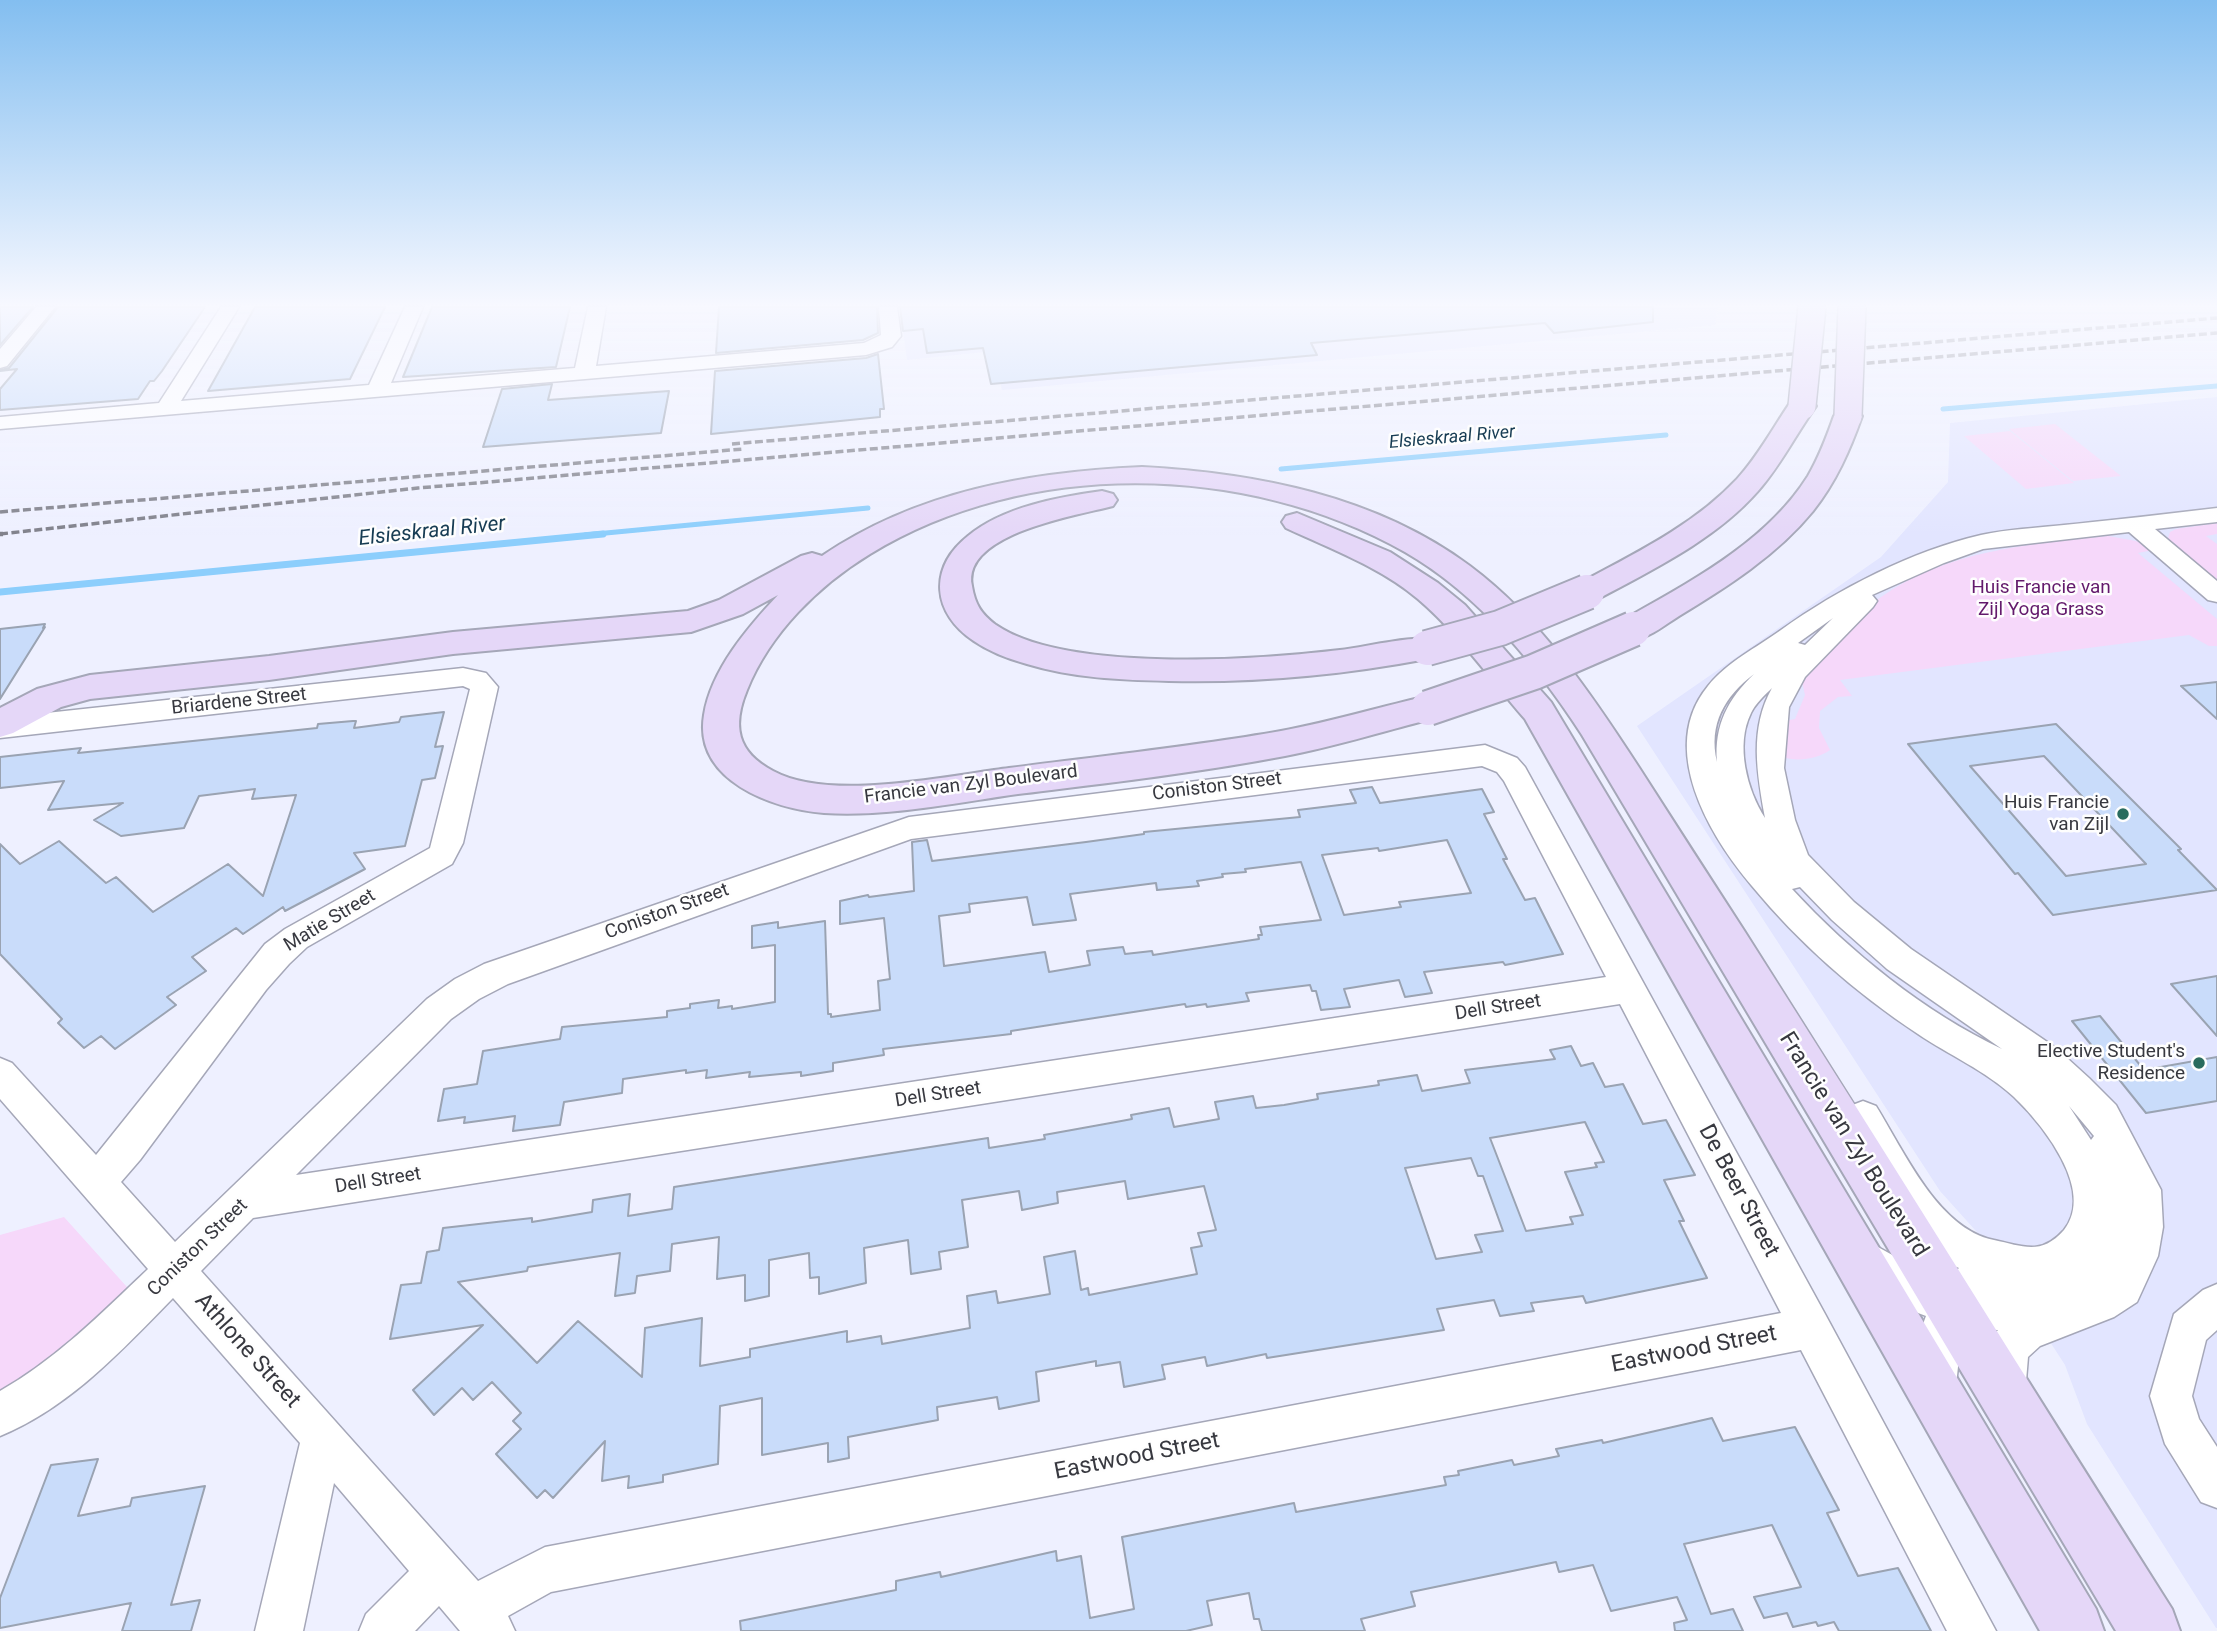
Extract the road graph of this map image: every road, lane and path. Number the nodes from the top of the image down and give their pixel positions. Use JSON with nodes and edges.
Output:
{"nodes":[{"id":1,"x":182,"y":383,"type":"edge"},
{"id":2,"x":380,"y":383,"type":"edge"},
{"id":3,"x":473,"y":383,"type":"edge"},
{"id":4,"x":1804,"y":383,"type":"edge"},
{"id":5,"x":1849,"y":383,"type":"edge"},
{"id":6,"x":377,"y":391,"type":"junction"},
{"id":7,"x":166,"y":408,"type":"junction"},
{"id":8,"x":0,"y":423,"type":"edge"},
{"id":9,"x":2217,"y":515,"type":"edge"},
{"id":10,"x":2134,"y":524,"type":"junction"},
{"id":11,"x":869,"y":542,"type":"junction"},
{"id":12,"x":1865,"y":589,"type":"junction"},
{"id":13,"x":2217,"y":594,"type":"edge"},
{"id":14,"x":1473,"y":635,"type":"edge"},
{"id":15,"x":1473,"y":635,"type":"edge"},
{"id":16,"x":1473,"y":635,"type":"edge"},
{"id":17,"x":1473,"y":635,"type":"edge"},
{"id":18,"x":477,"y":679,"type":"joint"},
{"id":19,"x":0,"y":726,"type":"edge"},
{"id":20,"x":1496,"y":758,"type":"joint"},
{"id":21,"x":1680,"y":862,"type":"junction"},
{"id":22,"x":1629,"y":988,"type":"junction"},
{"id":23,"x":0,"y":1074,"type":"edge"},
{"id":24,"x":2103,"y":1117,"type":"junction"},
{"id":25,"x":95,"y":1183,"type":"junction"},
{"id":26,"x":247,"y":1201,"type":"junction"},
{"id":27,"x":1852,"y":1250,"type":"junction"},
{"id":28,"x":2036,"y":1268,"type":"junction"},
{"id":29,"x":175,"y":1271,"type":"junction"},
{"id":30,"x":1951,"y":1304,"type":"junction"},
{"id":31,"x":2217,"y":1304,"type":"edge"},
{"id":32,"x":1811,"y":1328,"type":"junction"},
{"id":33,"x":2010,"y":1404,"type":"junction"},
{"id":34,"x":0,"y":1415,"type":"edge"},
{"id":35,"x":1949,"y":1415,"type":"junction"},
{"id":36,"x":323,"y":1437,"type":"junction"},
{"id":37,"x":2207,"y":1470,"type":"edge"},
{"id":38,"x":439,"y":1572,"type":"junction"},
{"id":39,"x":482,"y":1620,"type":"edge"},
{"id":40,"x":279,"y":1631,"type":"edge"},
{"id":41,"x":383,"y":1631,"type":"edge"},
{"id":42,"x":1972,"y":1631,"type":"edge"},
{"id":43,"x":2074,"y":1631,"type":"edge"},
{"id":44,"x":2150,"y":1631,"type":"edge"}],
"edges":[{"from":1,"to":7,"type":"street"},
{"from":2,"to":6,"type":"street"},
{"from":3,"to":6,"type":"street"},
{"from":4,"to":14,"type":"main road","bridge":true},
{"from":5,"to":11,"type":"main road","name":"Francie van Zyl Boulevard","bridge":true},
{"from":6,"to":7,"type":"street"},
{"from":7,"to":8,"type":"street"},
{"from":9,"to":10,"type":"street"},
{"from":10,"to":12,"type":"street"},
{"from":10,"to":13,"type":"street"},
{"from":11,"to":19,"type":"main road"},
{"from":11,"to":21,"type":"main road","name":"Francie van Zyl Boulevard"},
{"from":12,"to":24,"type":"street"},
{"from":12,"to":28,"type":"street"},
{"from":15,"to":16,"type":"main road","bridge":true},
{"from":17,"to":27,"type":"main road","bridge":true},
{"from":18,"to":19,"type":"street","name":"Briardene Street"},
{"from":18,"to":25,"type":"street","name":"Matie Street"},
{"from":20,"to":22,"type":"street","name":"De Beer Street"},
{"from":20,"to":26,"type":"street","name":"Coniston Street"},
{"from":21,"to":28,"type":"street"},
{"from":21,"to":30,"type":"main road","name":"Francie van Zyl Boulevard"},
{"from":22,"to":26,"type":"street","name":"Dell Street"},
{"from":22,"to":32,"type":"street","name":"De Beer Street"},
{"from":23,"to":25,"type":"street","name":"Athlone Street"},
{"from":24,"to":30,"type":"street"},
{"from":24,"to":33,"type":"street"},
{"from":25,"to":29,"type":"street","name":"Athlone Street"},
{"from":26,"to":29,"type":"street","name":"Coniston Street"},
{"from":27,"to":30,"type":"street"},
{"from":27,"to":35,"type":"main road"},
{"from":28,"to":30,"type":"street"},
{"from":29,"to":34,"type":"street","name":"Coniston Street"},
{"from":29,"to":36,"type":"street","name":"Athlone Street"},
{"from":30,"to":33,"type":"main road","name":"Francie van Zyl Boulevard"},
{"from":30,"to":35,"type":"street"},
{"from":31,"to":37,"type":"street"},
{"from":32,"to":39,"type":"street","name":"Eastwood Street"},
{"from":32,"to":42,"type":"street","name":"De Beer Street"},
{"from":33,"to":44,"type":"main road","name":"Francie van Zyl Boulevard"},
{"from":35,"to":43,"type":"main road"},
{"from":36,"to":38,"type":"street","name":"Athlone Street"},
{"from":36,"to":40,"type":"street"},
{"from":38,"to":39,"type":"street","name":"Athlone Street"},
{"from":38,"to":41,"type":"street"}]}
